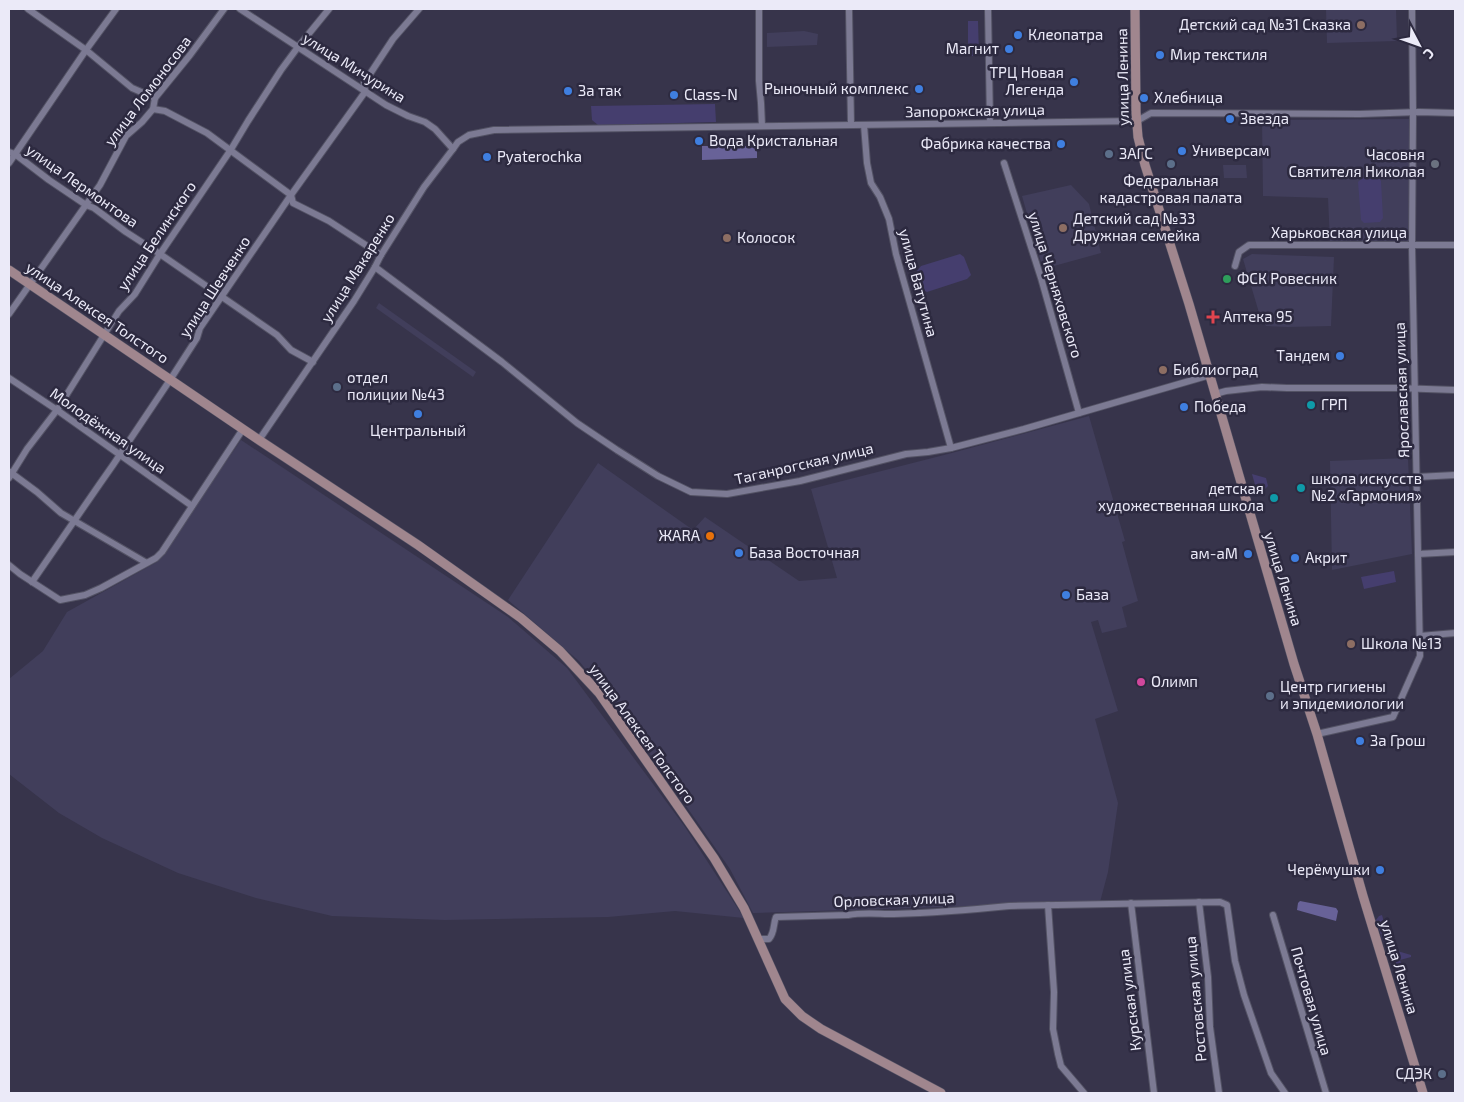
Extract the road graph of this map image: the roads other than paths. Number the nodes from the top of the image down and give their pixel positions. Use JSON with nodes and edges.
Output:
{"nodes":[{"id":1,"x":28,"y":9,"type":"edge"},
{"id":2,"x":116,"y":9,"type":"edge"},
{"id":3,"x":224,"y":9,"type":"edge"},
{"id":4,"x":240,"y":9,"type":"edge"},
{"id":5,"x":329,"y":9,"type":"edge"},
{"id":6,"x":419,"y":9,"type":"edge"},
{"id":7,"x":759,"y":9,"type":"edge"},
{"id":8,"x":849,"y":9,"type":"edge"},
{"id":9,"x":988,"y":9,"type":"edge"},
{"id":10,"x":1135,"y":9,"type":"edge"},
{"id":11,"x":1412,"y":9,"type":"edge"},
{"id":12,"x":298,"y":47,"type":"junction"},
{"id":13,"x":86,"y":50,"type":"junction"},
{"id":14,"x":365,"y":92,"type":"junction"},
{"id":15,"x":155,"y":98,"type":"junction"},
{"id":16,"x":153,"y":109,"type":"junction"},
{"id":17,"x":1413,"y":112,"type":"junction"},
{"id":18,"x":1455,"y":113,"type":"edge"},
{"id":19,"x":1137,"y":121,"type":"junction"},
{"id":20,"x":990,"y":123,"type":"junction"},
{"id":21,"x":851,"y":125,"type":"junction"},
{"id":22,"x":864,"y":125,"type":"junction"},
{"id":23,"x":762,"y":126,"type":"junction"},
{"id":24,"x":494,"y":130,"type":"joint"},
{"id":25,"x":453,"y":149,"type":"junction"},
{"id":26,"x":230,"y":151,"type":"junction"},
{"id":27,"x":12,"y":153,"type":"edge"},
{"id":28,"x":9,"y":164,"type":"edge"},
{"id":29,"x":1004,"y":164,"type":"dead end"},
{"id":30,"x":290,"y":195,"type":"junction"},
{"id":31,"x":86,"y":205,"type":"junction"},
{"id":32,"x":1455,"y":245,"type":"edge"},
{"id":33,"x":1412,"y":246,"type":"junction"},
{"id":34,"x":160,"y":254,"type":"junction"},
{"id":35,"x":381,"y":254,"type":"junction"},
{"id":36,"x":1235,"y":266,"type":"dead end"},
{"id":37,"x":375,"y":267,"type":"junction"},
{"id":38,"x":9,"y":270,"type":"edge"},
{"id":39,"x":31,"y":285,"type":"junction"},
{"id":40,"x":222,"y":298,"type":"junction"},
{"id":41,"x":9,"y":314,"type":"edge"},
{"id":42,"x":106,"y":335,"type":"junction"},
{"id":43,"x":313,"y":362,"type":"junction"},
{"id":44,"x":1210,"y":375,"type":"junction"},
{"id":45,"x":9,"y":378,"type":"edge"},
{"id":46,"x":170,"y":380,"type":"junction"},
{"id":47,"x":1414,"y":389,"type":"junction"},
{"id":48,"x":1455,"y":390,"type":"edge"},
{"id":49,"x":1215,"y":394,"type":"junction"},
{"id":50,"x":57,"y":410,"type":"junction"},
{"id":51,"x":1079,"y":414,"type":"junction"},
{"id":52,"x":242,"y":429,"type":"junction"},
{"id":53,"x":259,"y":440,"type":"junction"},
{"id":54,"x":951,"y":448,"type":"junction"},
{"id":55,"x":120,"y":454,"type":"junction"},
{"id":56,"x":10,"y":474,"type":"edge"},
{"id":57,"x":1455,"y":475,"type":"edge"},
{"id":58,"x":1417,"y":477,"type":"junction"},
{"id":59,"x":192,"y":506,"type":"junction"},
{"id":60,"x":75,"y":521,"type":"junction"},
{"id":61,"x":1455,"y":552,"type":"edge"},
{"id":62,"x":1418,"y":554,"type":"junction"},
{"id":63,"x":145,"y":562,"type":"junction"},
{"id":64,"x":9,"y":564,"type":"edge"},
{"id":65,"x":32,"y":582,"type":"junction"},
{"id":66,"x":1455,"y":633,"type":"edge"},
{"id":67,"x":1420,"y":636,"type":"junction"},
{"id":68,"x":1316,"y":734,"type":"junction"},
{"id":69,"x":1199,"y":902,"type":"junction"},
{"id":70,"x":1132,"y":904,"type":"junction"},
{"id":71,"x":1048,"y":905,"type":"junction"},
{"id":72,"x":1273,"y":915,"type":"dead end"},
{"id":73,"x":758,"y":939,"type":"junction"},
{"id":74,"x":941,"y":1093,"type":"edge"},
{"id":75,"x":1084,"y":1093,"type":"edge"},
{"id":76,"x":1154,"y":1093,"type":"edge"},
{"id":77,"x":1219,"y":1093,"type":"edge"},
{"id":78,"x":1285,"y":1093,"type":"edge"},
{"id":79,"x":1326,"y":1093,"type":"edge"},
{"id":80,"x":1423,"y":1093,"type":"edge"}],
"edges":[{"from":1,"to":13,"type":"street"},
{"from":2,"to":13,"type":"street"},
{"from":3,"to":15,"type":"street","name":"улица Ломоносова"},
{"from":4,"to":12,"type":"street","name":"улица Мичурина"},
{"from":5,"to":12,"type":"street","name":"улица Белинского"},
{"from":6,"to":14,"type":"street","name":"улица Шевченко"},
{"from":7,"to":23,"type":"street"},
{"from":8,"to":21,"type":"street"},
{"from":9,"to":20,"type":"street"},
{"from":10,"to":19,"type":"street","name":"улица Ленина"},
{"from":11,"to":17,"type":"street","name":"Ярославская улица"},
{"from":12,"to":14,"type":"street","name":"улица Мичурина"},
{"from":12,"to":26,"type":"street","name":"улица Белинского"},
{"from":13,"to":15,"type":"street"},
{"from":13,"to":27,"type":"street"},
{"from":14,"to":25,"type":"street","name":"улица Мичурина"},
{"from":14,"to":30,"type":"street","name":"улица Шевченко"},
{"from":15,"to":16,"type":"street","name":"улица Ломоносова"},
{"from":16,"to":26,"type":"street"},
{"from":16,"to":31,"type":"street","name":"улица Ломоносова"},
{"from":17,"to":18,"type":"street","name":"Запорожская улица"},
{"from":17,"to":19,"type":"street","name":"Запорожская улица"},
{"from":17,"to":33,"type":"street","name":"Ярославская улица"},
{"from":19,"to":20,"type":"street","name":"Запорожская улица"},
{"from":19,"to":44,"type":"street","name":"улица Ленина"},
{"from":20,"to":22,"type":"street","name":"Запорожская улица"},
{"from":21,"to":22,"type":"street","name":"Запорожская улица"},
{"from":21,"to":23,"type":"street","name":"Запорожская улица"},
{"from":22,"to":54,"type":"street","name":"улица Ватутина"},
{"from":23,"to":24,"type":"street","name":"Запорожская улица"},
{"from":24,"to":25,"type":"street","name":"улица Макаренко"},
{"from":25,"to":35,"type":"street","name":"улица Макаренко"},
{"from":26,"to":30,"type":"street"},
{"from":26,"to":34,"type":"street","name":"улица Белинского"},
{"from":27,"to":28,"type":"street"},
{"from":27,"to":31,"type":"street","name":"улица Лермонтова"},
{"from":29,"to":51,"type":"street","name":"улица Черняховского"},
{"from":30,"to":35,"type":"street"},
{"from":30,"to":40,"type":"street","name":"улица Шевченко"},
{"from":31,"to":34,"type":"street","name":"улица Лермонтова"},
{"from":31,"to":39,"type":"street","name":"улица Ломоносова"},
{"from":32,"to":33,"type":"street","name":"Харьковская улица"},
{"from":33,"to":36,"type":"street","name":"Харьковская улица"},
{"from":33,"to":47,"type":"street","name":"Ярославская улица"},
{"from":34,"to":40,"type":"street","name":"улица Лермонтова"},
{"from":34,"to":42,"type":"street","name":"улица Белинского"},
{"from":35,"to":37,"type":"street","name":"улица Макаренко"},
{"from":37,"to":43,"type":"street","name":"улица Макаренко"},
{"from":37,"to":54,"type":"street","name":"Таганрогская улица"},
{"from":38,"to":39,"type":"street","name":"улица Алексея Толстого"},
{"from":39,"to":41,"type":"street","name":"улица Ломоносова"},
{"from":39,"to":42,"type":"street","name":"улица Алексея Толстого"},
{"from":40,"to":43,"type":"street","name":"улица Лермонтова"},
{"from":40,"to":46,"type":"street","name":"улица Шевченко"},
{"from":42,"to":46,"type":"street","name":"улица Алексея Толстого"},
{"from":42,"to":50,"type":"street","name":"улица Белинского"},
{"from":43,"to":53,"type":"street","name":"улица Макаренко"},
{"from":44,"to":49,"type":"street","name":"улица Ленина"},
{"from":44,"to":51,"type":"street","name":"Таганрогская улица"},
{"from":45,"to":50,"type":"street","name":"Молодёжная улица"},
{"from":46,"to":52,"type":"street","name":"улица Алексея Толстого"},
{"from":46,"to":55,"type":"street","name":"улица Шевченко"},
{"from":47,"to":48,"type":"street"},
{"from":47,"to":49,"type":"street"},
{"from":47,"to":58,"type":"street","name":"Ярославская улица"},
{"from":49,"to":68,"type":"street","name":"улица Ленина"},
{"from":50,"to":55,"type":"street","name":"Молодёжная улица"},
{"from":50,"to":56,"type":"street","name":"улица Белинского"},
{"from":51,"to":54,"type":"street","name":"Таганрогская улица"},
{"from":52,"to":53,"type":"street","name":"улица Алексея Толстого"},
{"from":52,"to":59,"type":"street"},
{"from":53,"to":73,"type":"street","name":"улица Алексея Толстого"},
{"from":55,"to":59,"type":"street","name":"Молодёжная улица"},
{"from":55,"to":60,"type":"street","name":"улица Шевченко"},
{"from":56,"to":60,"type":"street"},
{"from":57,"to":58,"type":"street"},
{"from":58,"to":62,"type":"street","name":"Ярославская улица"},
{"from":59,"to":63,"type":"street"},
{"from":60,"to":63,"type":"street"},
{"from":60,"to":65,"type":"street","name":"улица Шевченко"},
{"from":61,"to":62,"type":"street"},
{"from":62,"to":67,"type":"street","name":"Ярославская улица"},
{"from":63,"to":65,"type":"street"},
{"from":64,"to":65,"type":"street"},
{"from":66,"to":67,"type":"street"},
{"from":67,"to":68,"type":"street","name":"Ярославская улица"},
{"from":68,"to":80,"type":"street","name":"улица Ленина"},
{"from":69,"to":70,"type":"street","name":"Орловская улица"},
{"from":69,"to":77,"type":"street","name":"Ростовская улица"},
{"from":69,"to":78,"type":"street","name":"Орловская улица"},
{"from":70,"to":71,"type":"street","name":"Орловская улица"},
{"from":70,"to":76,"type":"street","name":"Курская улица"},
{"from":71,"to":73,"type":"street","name":"Орловская улица"},
{"from":71,"to":75,"type":"street"},
{"from":72,"to":79,"type":"street","name":"Почтовая улица"},
{"from":73,"to":74,"type":"street","name":"улица Алексея Толстого"}]}
